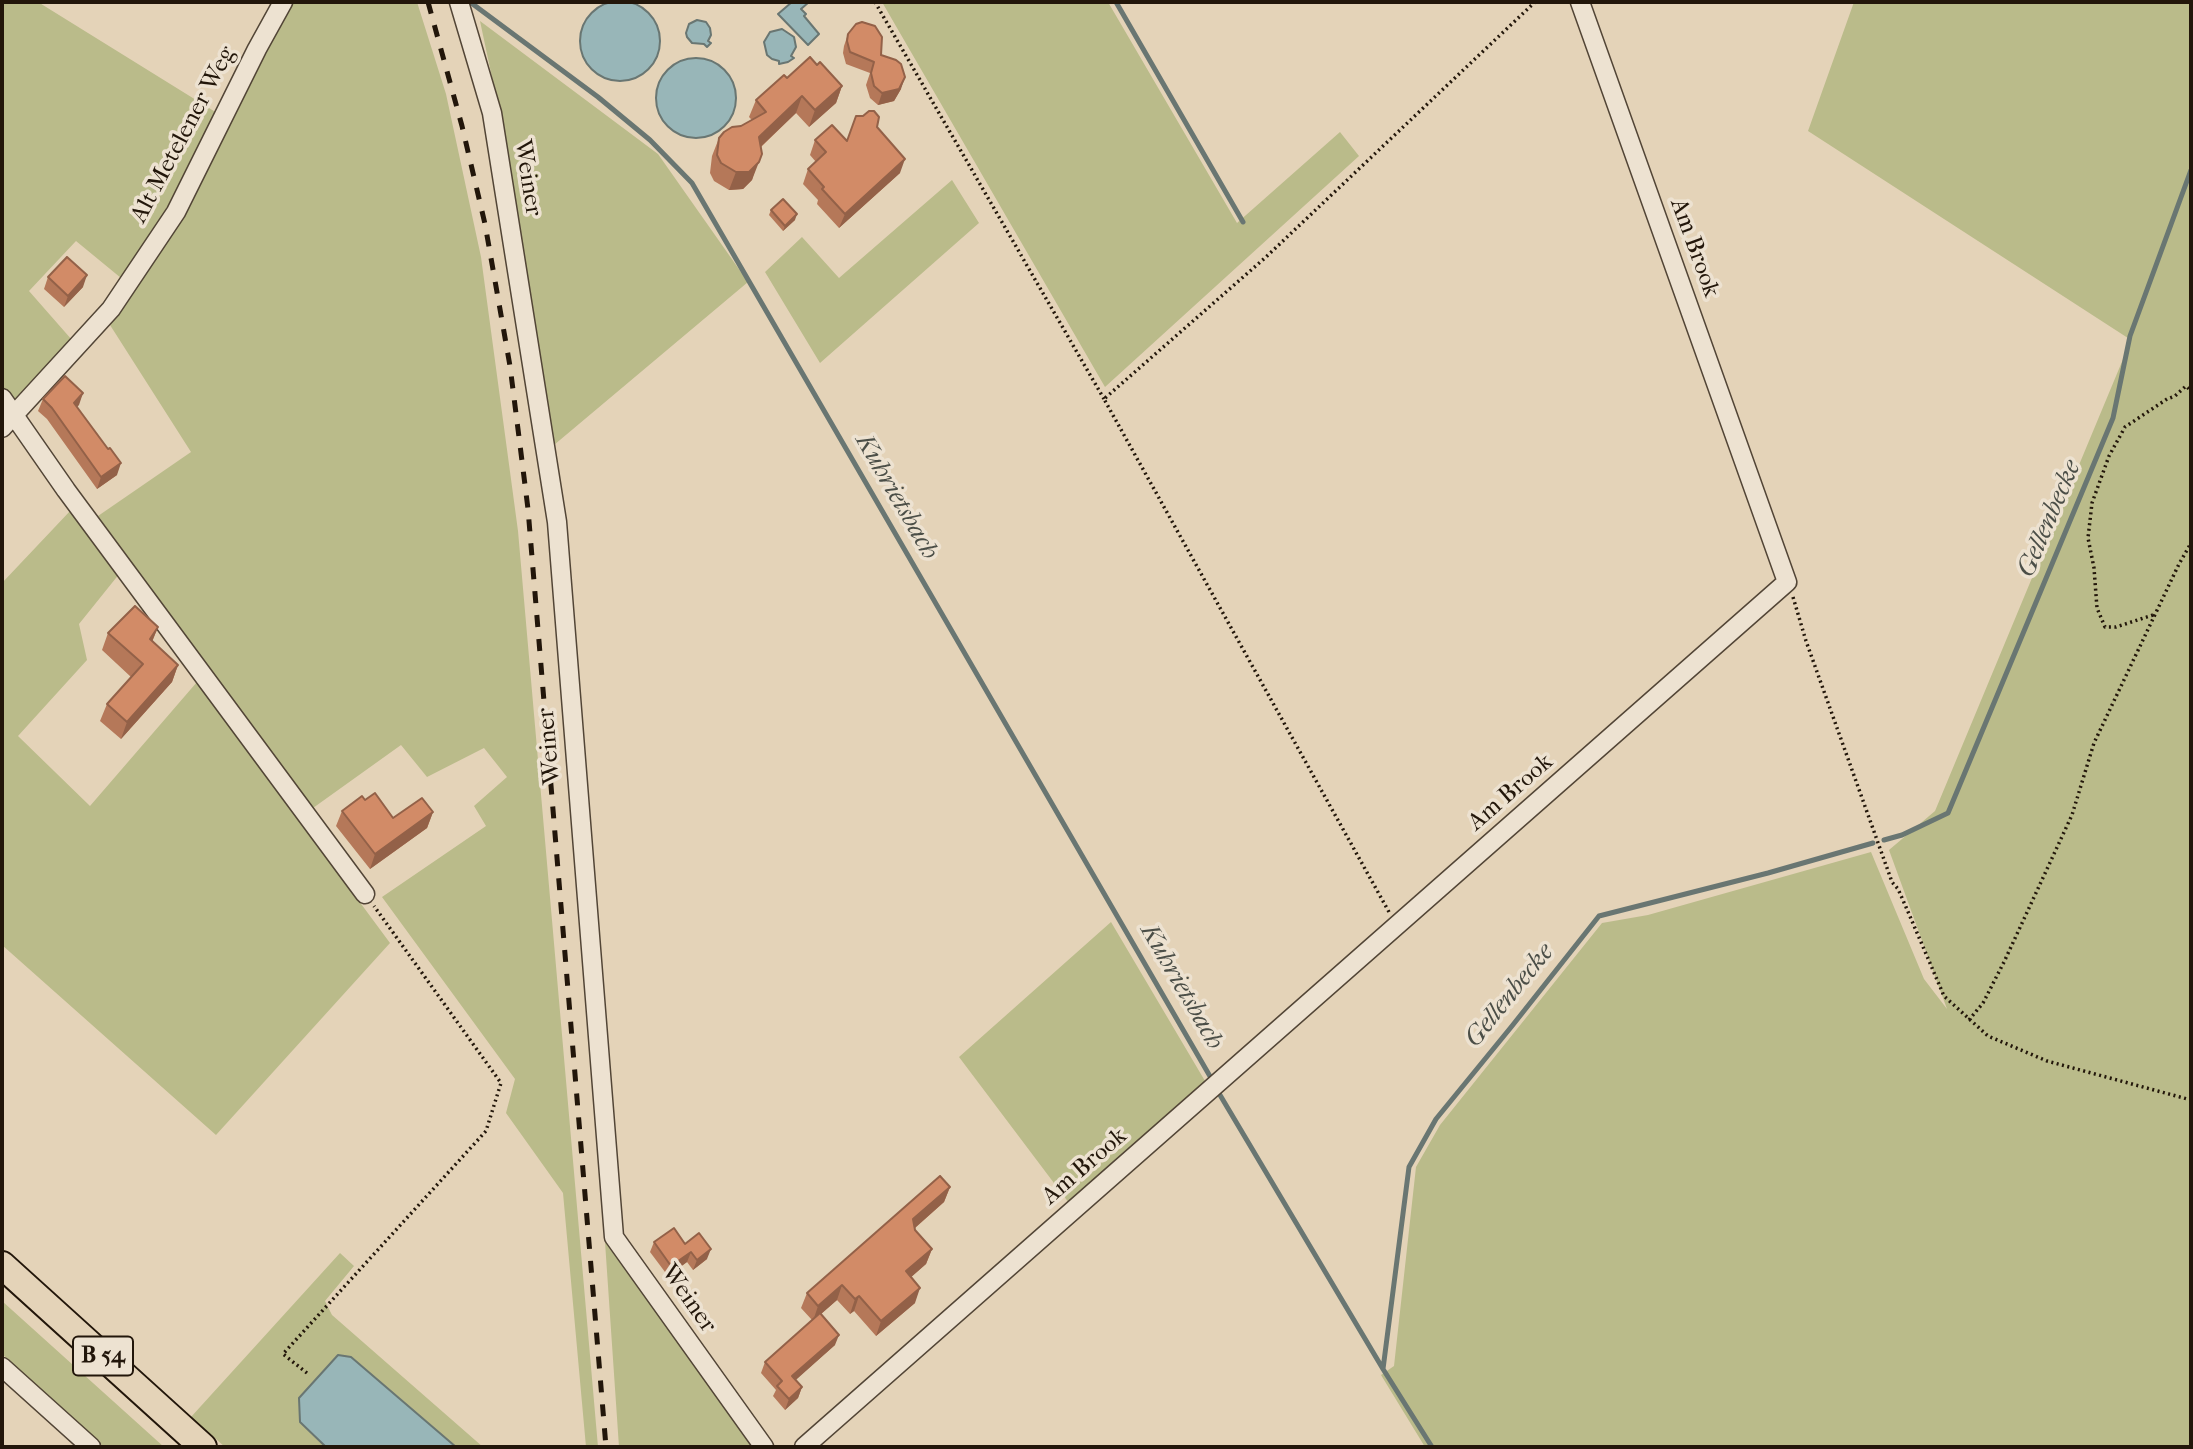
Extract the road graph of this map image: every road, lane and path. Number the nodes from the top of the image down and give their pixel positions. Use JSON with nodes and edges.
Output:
{"nodes":[{"id":1,"x":284,"y":2,"type":"edge"},
{"id":2,"x":459,"y":2,"type":"edge"},
{"id":3,"x":875,"y":2,"type":"edge"},
{"id":4,"x":1535,"y":2,"type":"edge"},
{"id":5,"x":1580,"y":2,"type":"edge"},
{"id":6,"x":2191,"y":391,"type":"edge"},
{"id":7,"x":2,"y":398,"type":"edge"},
{"id":8,"x":1104,"y":399,"type":"junction"},
{"id":9,"x":8,"y":422,"type":"edge"},
{"id":10,"x":2191,"y":543,"type":"edge"},
{"id":11,"x":1787,"y":582,"type":"junction"},
{"id":12,"x":2155,"y":614,"type":"junction"},
{"id":13,"x":365,"y":894,"type":"joint"},
{"id":14,"x":1397,"y":926,"type":"junction"},
{"id":15,"x":1969,"y":1020,"type":"junction"},
{"id":16,"x":2191,"y":1100,"type":"edge"},
{"id":17,"x":2,"y":1265,"type":"edge"},
{"id":18,"x":2,"y":1367,"type":"edge"},
{"id":19,"x":307,"y":1373,"type":"dead end"},
{"id":20,"x":91,"y":1447,"type":"edge"},
{"id":21,"x":203,"y":1447,"type":"edge"},
{"id":22,"x":764,"y":1447,"type":"edge"},
{"id":23,"x":804,"y":1447,"type":"edge"}],
"edges":[{"from":1,"to":9,"type":"street","name":"Alt Metelener Weg"},
{"from":2,"to":22,"type":"street","name":"Weiner"},
{"from":3,"to":8,"type":"path"},
{"from":4,"to":8,"type":"path"},
{"from":5,"to":11,"type":"street","name":"Am Brook"},
{"from":6,"to":12,"type":"path"},
{"from":7,"to":9,"type":"street"},
{"from":8,"to":14,"type":"path"},
{"from":9,"to":13,"type":"street"},
{"from":10,"to":12,"type":"path"},
{"from":11,"to":14,"type":"street","name":"Am Brook"},
{"from":11,"to":15,"type":"path"},
{"from":12,"to":15,"type":"path"},
{"from":13,"to":19,"type":"path"},
{"from":14,"to":23,"type":"street","name":"Am Brook"},
{"from":15,"to":16,"type":"path"},
{"from":17,"to":21,"type":"highway","number":"B 54"},
{"from":18,"to":20,"type":"street"}]}
